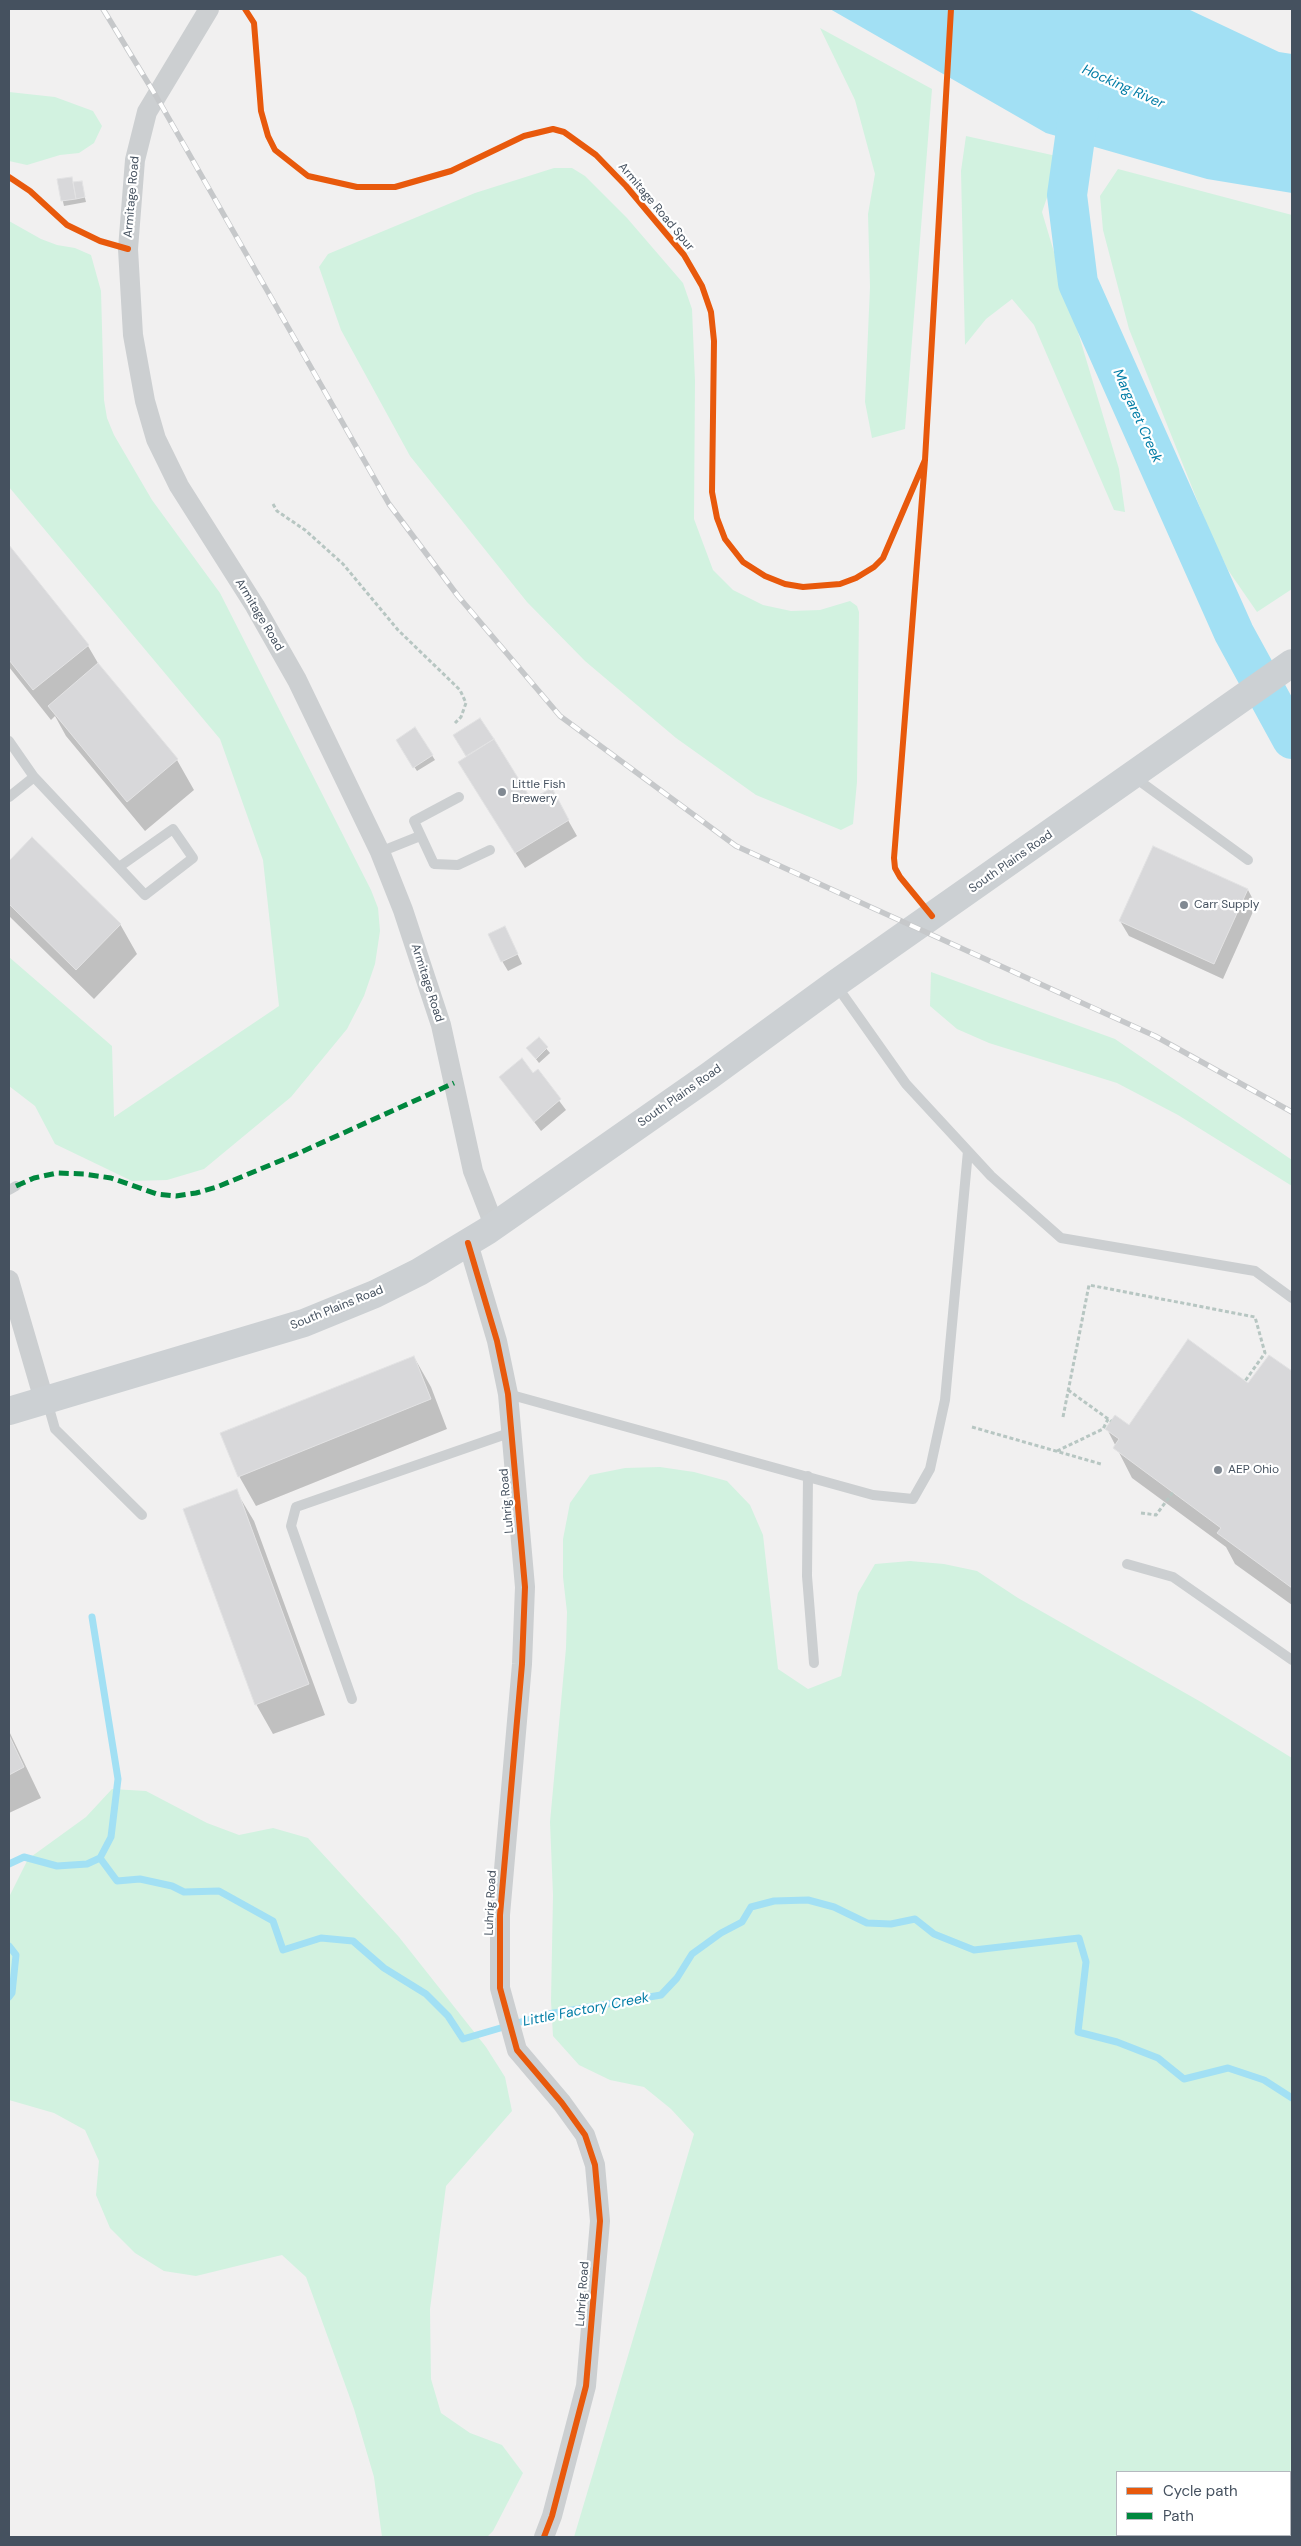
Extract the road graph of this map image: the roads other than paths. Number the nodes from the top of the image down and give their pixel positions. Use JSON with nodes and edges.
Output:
{"nodes":[{"id":1,"x":209,"y":9,"type":"edge"},
{"id":2,"x":1292,"y":663,"type":"edge"},
{"id":3,"x":9,"y":740,"type":"edge"},
{"id":4,"x":1133,"y":776,"type":"junction"},
{"id":5,"x":34,"y":777,"type":"junction"},
{"id":6,"x":9,"y":797,"type":"edge"},
{"id":7,"x":458,"y":797,"type":"dead end"},
{"id":8,"x":420,"y":836,"type":"junction"},
{"id":9,"x":490,"y":850,"type":"dead end"},
{"id":10,"x":380,"y":852,"type":"junction"},
{"id":11,"x":1248,"y":860,"type":"dead end"},
{"id":12,"x":119,"y":867,"type":"junction"},
{"id":13,"x":835,"y":984,"type":"junction"},
{"id":14,"x":968,"y":1151,"type":"junction"},
{"id":15,"x":494,"y":1225,"type":"junction"},
{"id":16,"x":468,"y":1243,"type":"junction"},
{"id":17,"x":9,"y":1280,"type":"edge"},
{"id":18,"x":1292,"y":1298,"type":"edge"},
{"id":19,"x":508,"y":1394,"type":"junction"},
{"id":20,"x":45,"y":1399,"type":"junction"},
{"id":21,"x":9,"y":1411,"type":"edge"},
{"id":22,"x":512,"y":1432,"type":"junction"},
{"id":23,"x":808,"y":1476,"type":"junction"},
{"id":24,"x":142,"y":1514,"type":"dead end"},
{"id":25,"x":1127,"y":1564,"type":"dead end"},
{"id":26,"x":1292,"y":1660,"type":"edge"},
{"id":27,"x":814,"y":1664,"type":"dead end"},
{"id":28,"x":352,"y":1699,"type":"dead end"},
{"id":29,"x":544,"y":2537,"type":"edge"}],
"edges":[{"from":1,"to":10,"type":"street","name":"Armitage Road"},
{"from":2,"to":4,"type":"main road","name":"South Plains Road"},
{"from":3,"to":5,"type":"lane"},
{"from":4,"to":11,"type":"lane"},
{"from":4,"to":13,"type":"main road","name":"South Plains Road"},
{"from":5,"to":6,"type":"lane"},
{"from":5,"to":12,"type":"lane"},
{"from":7,"to":8,"type":"lane"},
{"from":8,"to":9,"type":"lane"},
{"from":8,"to":10,"type":"lane"},
{"from":10,"to":15,"type":"street","name":"Armitage Road"},
{"from":12,"to":12,"type":"lane"},
{"from":13,"to":14,"type":"lane"},
{"from":13,"to":15,"type":"main road","name":"South Plains Road"},
{"from":14,"to":18,"type":"lane"},
{"from":14,"to":23,"type":"lane"},
{"from":15,"to":16,"type":"main road","name":"South Plains Road"},
{"from":16,"to":19,"type":"street","name":"Luhrig Road"},
{"from":16,"to":20,"type":"main road","name":"South Plains Road"},
{"from":17,"to":20,"type":"street"},
{"from":19,"to":22,"type":"street","name":"Luhrig Road"},
{"from":19,"to":23,"type":"lane"},
{"from":20,"to":21,"type":"main road","name":"South Plains Road"},
{"from":20,"to":24,"type":"lane"},
{"from":22,"to":28,"type":"lane"},
{"from":22,"to":29,"type":"street","name":"Luhrig Road"},
{"from":23,"to":27,"type":"lane"},
{"from":25,"to":26,"type":"lane"}]}
